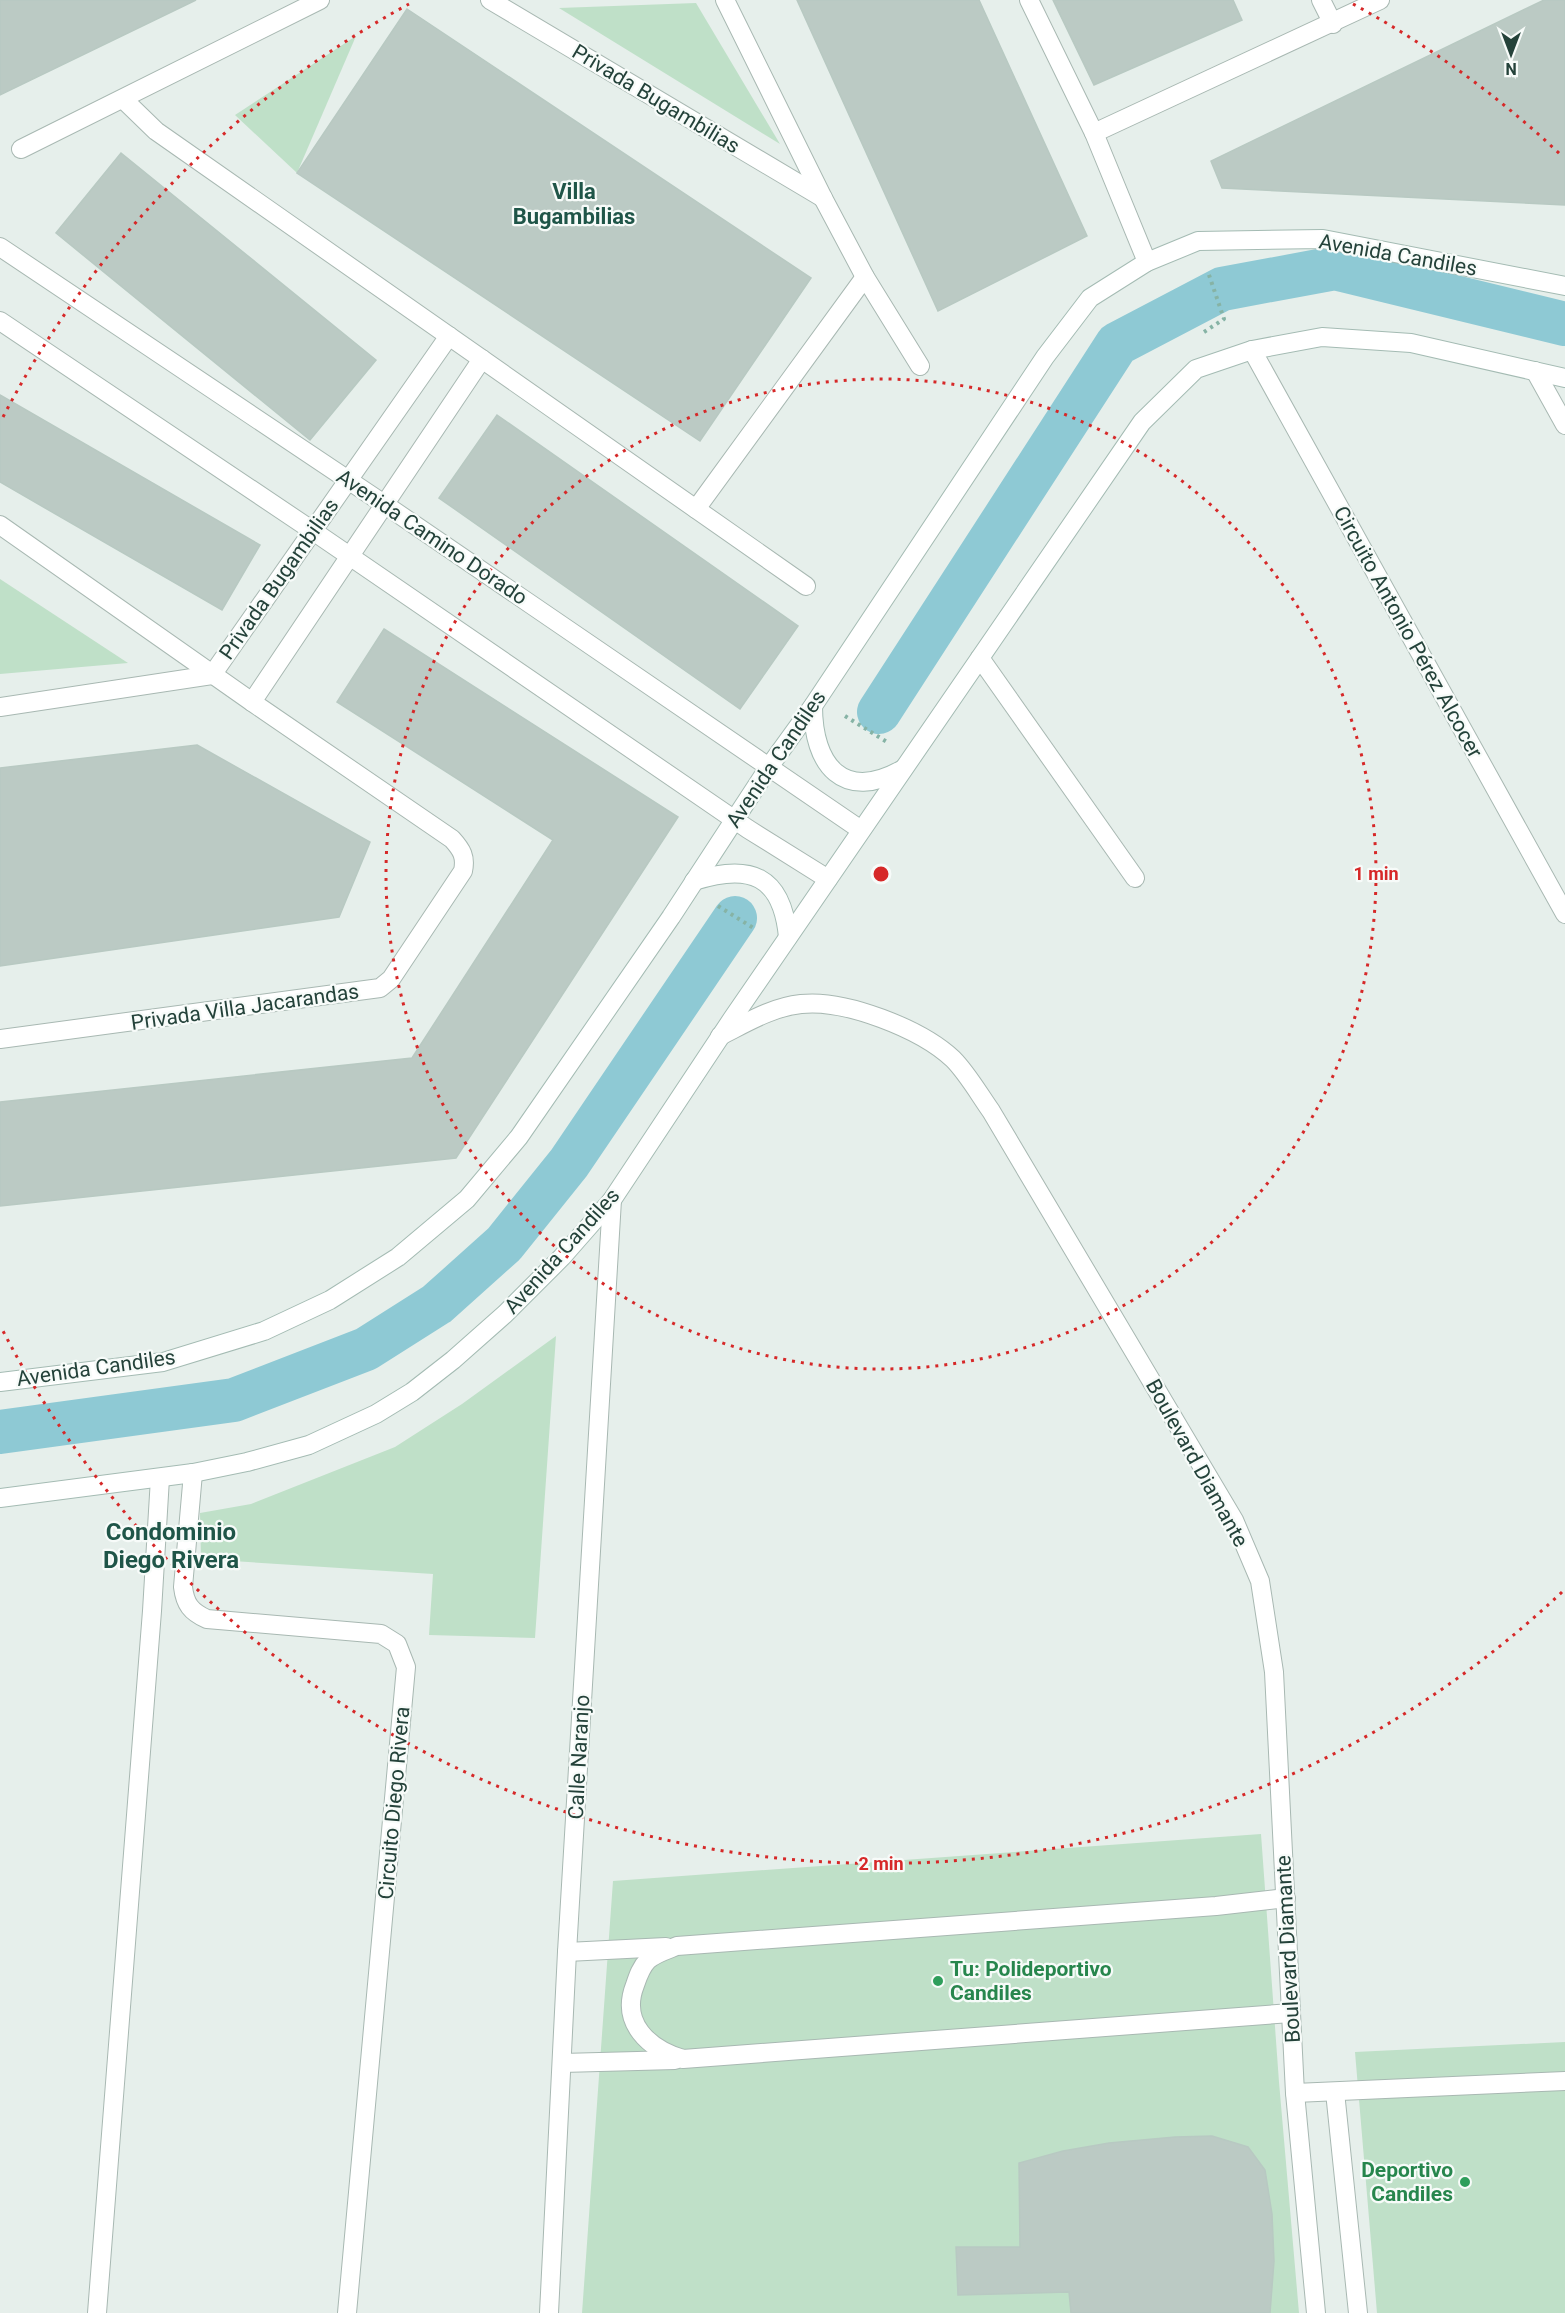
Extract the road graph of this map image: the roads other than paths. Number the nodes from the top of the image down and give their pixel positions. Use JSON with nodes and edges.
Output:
{"nodes":[{"id":1,"x":320,"y":0,"type":"edge"},
{"id":2,"x":489,"y":0,"type":"edge"},
{"id":3,"x":725,"y":0,"type":"edge"},
{"id":4,"x":1029,"y":0,"type":"edge"},
{"id":5,"x":1321,"y":0,"type":"edge"},
{"id":6,"x":1380,"y":0,"type":"edge"},
{"id":7,"x":1333,"y":24,"type":"junction"},
{"id":8,"x":123,"y":99,"type":"junction"},
{"id":9,"x":1094,"y":133,"type":"junction"},
{"id":10,"x":21,"y":149,"type":"dead end"},
{"id":11,"x":823,"y":198,"type":"junction"},
{"id":12,"x":0,"y":247,"type":"edge"},
{"id":13,"x":1147,"y":262,"type":"junction"},
{"id":14,"x":866,"y":277,"type":"junction"},
{"id":15,"x":1565,"y":286,"type":"edge"},
{"id":16,"x":0,"y":321,"type":"edge"},
{"id":17,"x":449,"y":336,"type":"junction"},
{"id":18,"x":1252,"y":350,"type":"junction"},
{"id":19,"x":482,"y":359,"type":"junction"},
{"id":20,"x":920,"y":366,"type":"dead end"},
{"id":21,"x":1535,"y":371,"type":"junction"},
{"id":22,"x":1565,"y":378,"type":"edge"},
{"id":23,"x":1565,"y":425,"type":"edge"},
{"id":24,"x":348,"y":480,"type":"junction"},
{"id":25,"x":384,"y":504,"type":"junction"},
{"id":26,"x":696,"y":509,"type":"junction"},
{"id":27,"x":0,"y":525,"type":"edge"},
{"id":28,"x":313,"y":531,"type":"junction"},
{"id":29,"x":349,"y":556,"type":"junction"},
{"id":30,"x":806,"y":586,"type":"dead end"},
{"id":31,"x":980,"y":658,"type":"junction"},
{"id":32,"x":212,"y":675,"type":"junction"},
{"id":33,"x":252,"y":702,"type":"junction"},
{"id":34,"x":813,"y":706,"type":"junction"},
{"id":35,"x":0,"y":707,"type":"edge"},
{"id":36,"x":769,"y":767,"type":"junction"},
{"id":37,"x":903,"y":769,"type":"junction"},
{"id":38,"x":742,"y":825,"type":"junction"},
{"id":39,"x":861,"y":830,"type":"junction"},
{"id":40,"x":821,"y":875,"type":"junction"},
{"id":41,"x":1135,"y":878,"type":"dead end"},
{"id":42,"x":694,"y":881,"type":"junction"},
{"id":43,"x":1565,"y":914,"type":"edge"},
{"id":44,"x":788,"y":937,"type":"junction"},
{"id":45,"x":720,"y":1036,"type":"junction"},
{"id":46,"x":0,"y":1039,"type":"edge"},
{"id":47,"x":612,"y":1200,"type":"junction"},
{"id":48,"x":0,"y":1382,"type":"edge"},
{"id":49,"x":193,"y":1473,"type":"junction"},
{"id":50,"x":160,"y":1478,"type":"junction"},
{"id":51,"x":0,"y":1498,"type":"edge"},
{"id":52,"x":1286,"y":1899,"type":"junction"},
{"id":53,"x":677,"y":1946,"type":"junction"},
{"id":54,"x":567,"y":1952,"type":"junction"},
{"id":55,"x":1291,"y":2013,"type":"junction"},
{"id":56,"x":683,"y":2060,"type":"junction"},
{"id":57,"x":562,"y":2063,"type":"junction"},
{"id":58,"x":1565,"y":2081,"type":"edge"},
{"id":59,"x":1335,"y":2092,"type":"junction"},
{"id":60,"x":1295,"y":2093,"type":"junction"},
{"id":61,"x":98,"y":2313,"type":"edge"},
{"id":62,"x":348,"y":2313,"type":"edge"},
{"id":63,"x":549,"y":2313,"type":"edge"},
{"id":64,"x":1316,"y":2313,"type":"edge"},
{"id":65,"x":1358,"y":2313,"type":"edge"}],
"edges":[{"from":1,"to":8,"type":"street"},
{"from":2,"to":11,"type":"street","name":"Privada Bugambilias"},
{"from":3,"to":11,"type":"street"},
{"from":4,"to":9,"type":"street"},
{"from":5,"to":7,"type":"street"},
{"from":6,"to":7,"type":"street"},
{"from":7,"to":9,"type":"street"},
{"from":8,"to":10,"type":"street"},
{"from":8,"to":17,"type":"street"},
{"from":9,"to":13,"type":"street"},
{"from":11,"to":14,"type":"street"},
{"from":12,"to":24,"type":"street","name":"Avenida Camino Dorado"},
{"from":13,"to":15,"type":"street","name":"Avenida Candiles"},
{"from":13,"to":34,"type":"street","name":"Avenida Candiles"},
{"from":14,"to":20,"type":"street"},
{"from":14,"to":26,"type":"street"},
{"from":16,"to":28,"type":"street"},
{"from":17,"to":19,"type":"street"},
{"from":17,"to":24,"type":"street","name":"Privada Bugambilias"},
{"from":18,"to":21,"type":"street","name":"Avenida Candiles"},
{"from":18,"to":31,"type":"street","name":"Avenida Candiles"},
{"from":18,"to":43,"type":"street","name":"Circuito Antonio Pérez Alcocer"},
{"from":19,"to":25,"type":"street","name":"Privada Bugambilias"},
{"from":19,"to":26,"type":"street"},
{"from":21,"to":22,"type":"street","name":"Avenida Candiles"},
{"from":21,"to":23,"type":"street"},
{"from":24,"to":25,"type":"street","name":"Avenida Camino Dorado"},
{"from":24,"to":28,"type":"street","name":"Privada Bugambilias"},
{"from":25,"to":29,"type":"street","name":"Privada Bugambilias"},
{"from":25,"to":36,"type":"street","name":"Avenida Camino Dorado"},
{"from":26,"to":30,"type":"street"},
{"from":27,"to":32,"type":"street","name":"Privada Villa Jacarandas"},
{"from":28,"to":29,"type":"street"},
{"from":28,"to":32,"type":"street","name":"Privada Bugambilias"},
{"from":29,"to":33,"type":"street","name":"Privada Bugambilias"},
{"from":29,"to":38,"type":"street"},
{"from":31,"to":37,"type":"street","name":"Avenida Candiles"},
{"from":31,"to":41,"type":"street"},
{"from":32,"to":33,"type":"street","name":"Privada Villa Jacarandas"},
{"from":32,"to":35,"type":"street"},
{"from":33,"to":46,"type":"street","name":"Privada Villa Jacarandas"},
{"from":34,"to":36,"type":"street","name":"Avenida Candiles"},
{"from":34,"to":37,"type":"street"},
{"from":36,"to":38,"type":"street","name":"Avenida Candiles"},
{"from":36,"to":39,"type":"street","name":"Avenida Camino Dorado"},
{"from":37,"to":39,"type":"street","name":"Avenida Candiles"},
{"from":38,"to":40,"type":"street"},
{"from":38,"to":42,"type":"street","name":"Avenida Candiles"},
{"from":39,"to":40,"type":"street","name":"Avenida Candiles"},
{"from":40,"to":44,"type":"street","name":"Avenida Candiles"},
{"from":42,"to":44,"type":"street"},
{"from":42,"to":48,"type":"street","name":"Avenida Candiles"},
{"from":44,"to":45,"type":"street","name":"Avenida Candiles"},
{"from":45,"to":47,"type":"street","name":"Avenida Candiles"},
{"from":45,"to":52,"type":"street","name":"Boulevard Diamante"},
{"from":47,"to":49,"type":"street","name":"Avenida Candiles"},
{"from":47,"to":54,"type":"street","name":"Calle Naranjo"},
{"from":49,"to":50,"type":"street","name":"Avenida Candiles"},
{"from":49,"to":62,"type":"street","name":"Circuito Diego Rivera"},
{"from":50,"to":51,"type":"street","name":"Avenida Candiles"},
{"from":50,"to":61,"type":"street"},
{"from":52,"to":53,"type":"street"},
{"from":52,"to":55,"type":"street","name":"Boulevard Diamante"},
{"from":53,"to":54,"type":"street"},
{"from":53,"to":56,"type":"street"},
{"from":54,"to":57,"type":"street","name":"Calle Naranjo"},
{"from":55,"to":56,"type":"street"},
{"from":55,"to":60,"type":"street","name":"Boulevard Diamante"},
{"from":56,"to":57,"type":"street"},
{"from":57,"to":63,"type":"street","name":"Calle Naranjo"},
{"from":58,"to":59,"type":"street"},
{"from":59,"to":60,"type":"street"},
{"from":59,"to":65,"type":"street"},
{"from":60,"to":64,"type":"street","name":"Boulevard Diamante"}]}
